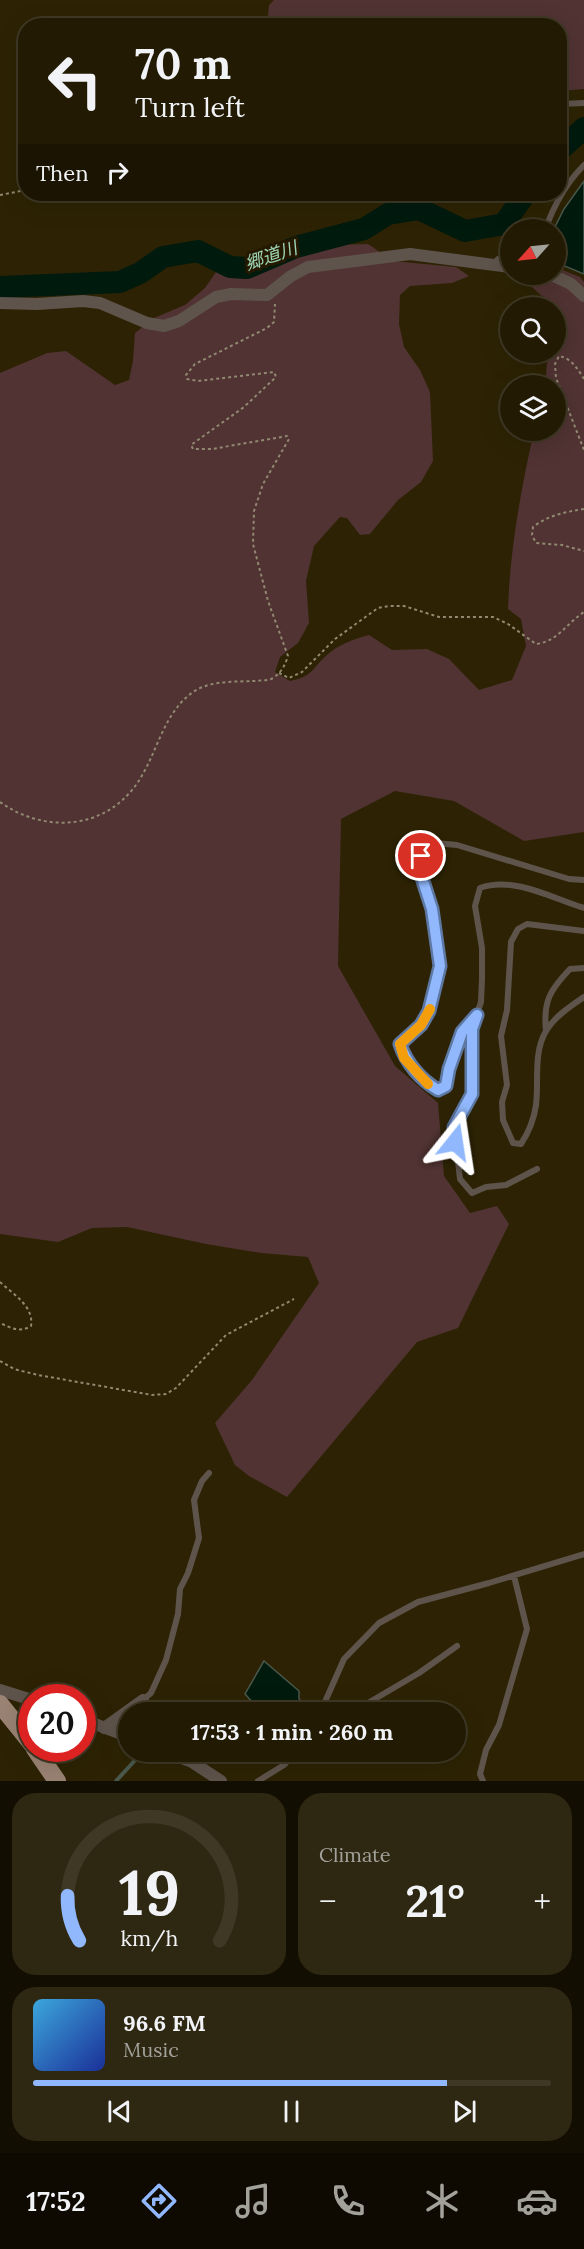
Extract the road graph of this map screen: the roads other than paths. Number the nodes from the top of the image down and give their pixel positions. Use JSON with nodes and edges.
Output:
{"nodes":[{"id":1,"x":584,"y":103,"type":"edge"},
{"id":2,"x":567,"y":104,"type":"edge"},
{"id":3,"x":584,"y":165,"type":"edge"},
{"id":4,"x":567,"y":186,"type":"edge"},
{"id":5,"x":557,"y":201,"type":"edge"},
{"id":6,"x":549,"y":219,"type":"edge"},
{"id":7,"x":500,"y":258,"type":"edge"},
{"id":8,"x":494,"y":264,"type":"junction"},
{"id":9,"x":500,"y":265,"type":"edge"},
{"id":10,"x":566,"y":282,"type":"edge"},
{"id":11,"x":584,"y":296,"type":"edge"},
{"id":12,"x":0,"y":303,"type":"edge"},
{"id":13,"x":584,"y":880,"type":"edge"},
{"id":14,"x":584,"y":908,"type":"edge"},
{"id":15,"x":584,"y":931,"type":"edge"},
{"id":16,"x":584,"y":968,"type":"edge"},
{"id":17,"x":584,"y":997,"type":"edge"},
{"id":18,"x":477,"y":1015,"type":"junction"},
{"id":19,"x":546,"y":1031,"type":"junction"},
{"id":20,"x":537,"y":1169,"type":"dead end"},
{"id":21,"x":209,"y":1473,"type":"dead end"},
{"id":22,"x":584,"y":1554,"type":"edge"},
{"id":23,"x":514,"y":1576,"type":"junction"},
{"id":24,"x":457,"y":1646,"type":"dead end"},
{"id":25,"x":0,"y":1690,"type":"edge"},
{"id":26,"x":18,"y":1696,"type":"edge"},
{"id":27,"x":142,"y":1700,"type":"joint"},
{"id":28,"x":325,"y":1702,"type":"edge"},
{"id":29,"x":370,"y":1702,"type":"edge"},
{"id":30,"x":0,"y":1704,"type":"edge"},
{"id":31,"x":96,"y":1725,"type":"edge"},
{"id":32,"x":18,"y":1726,"type":"edge"},
{"id":33,"x":104,"y":1728,"type":"junction"},
{"id":34,"x":118,"y":1733,"type":"edge"},
{"id":35,"x":44,"y":1762,"type":"edge"},
{"id":36,"x":192,"y":1762,"type":"edge"},
{"id":37,"x":287,"y":1762,"type":"edge"},
{"id":38,"x":57,"y":1781,"type":"edge"},
{"id":39,"x":221,"y":1781,"type":"edge"},
{"id":40,"x":258,"y":1781,"type":"edge"},
{"id":41,"x":483,"y":1781,"type":"edge"}],
"edges":[{"from":1,"to":2,"type":"lane"},
{"from":3,"to":4,"type":"lane"},
{"from":5,"to":6,"type":"lane"},
{"from":7,"to":8,"type":"lane"},
{"from":8,"to":9,"type":"street"},
{"from":8,"to":12,"type":"street"},
{"from":10,"to":11,"type":"street"},
{"from":13,"to":18,"type":"lane"},
{"from":14,"to":18,"type":"lane"},
{"from":15,"to":19,"type":"lane"},
{"from":16,"to":19,"type":"lane"},
{"from":17,"to":19,"type":"lane"},
{"from":18,"to":20,"type":"lane"},
{"from":21,"to":27,"type":"lane"},
{"from":22,"to":23,"type":"lane"},
{"from":23,"to":28,"type":"lane"},
{"from":23,"to":41,"type":"lane"},
{"from":24,"to":29,"type":"lane"},
{"from":25,"to":26,"type":"street"},
{"from":27,"to":33,"type":"street"},
{"from":30,"to":32,"type":"main road"},
{"from":31,"to":33,"type":"street"},
{"from":33,"to":34,"type":"street"},
{"from":35,"to":38,"type":"main road"},
{"from":36,"to":39,"type":"street"},
{"from":37,"to":40,"type":"lane"}]}
